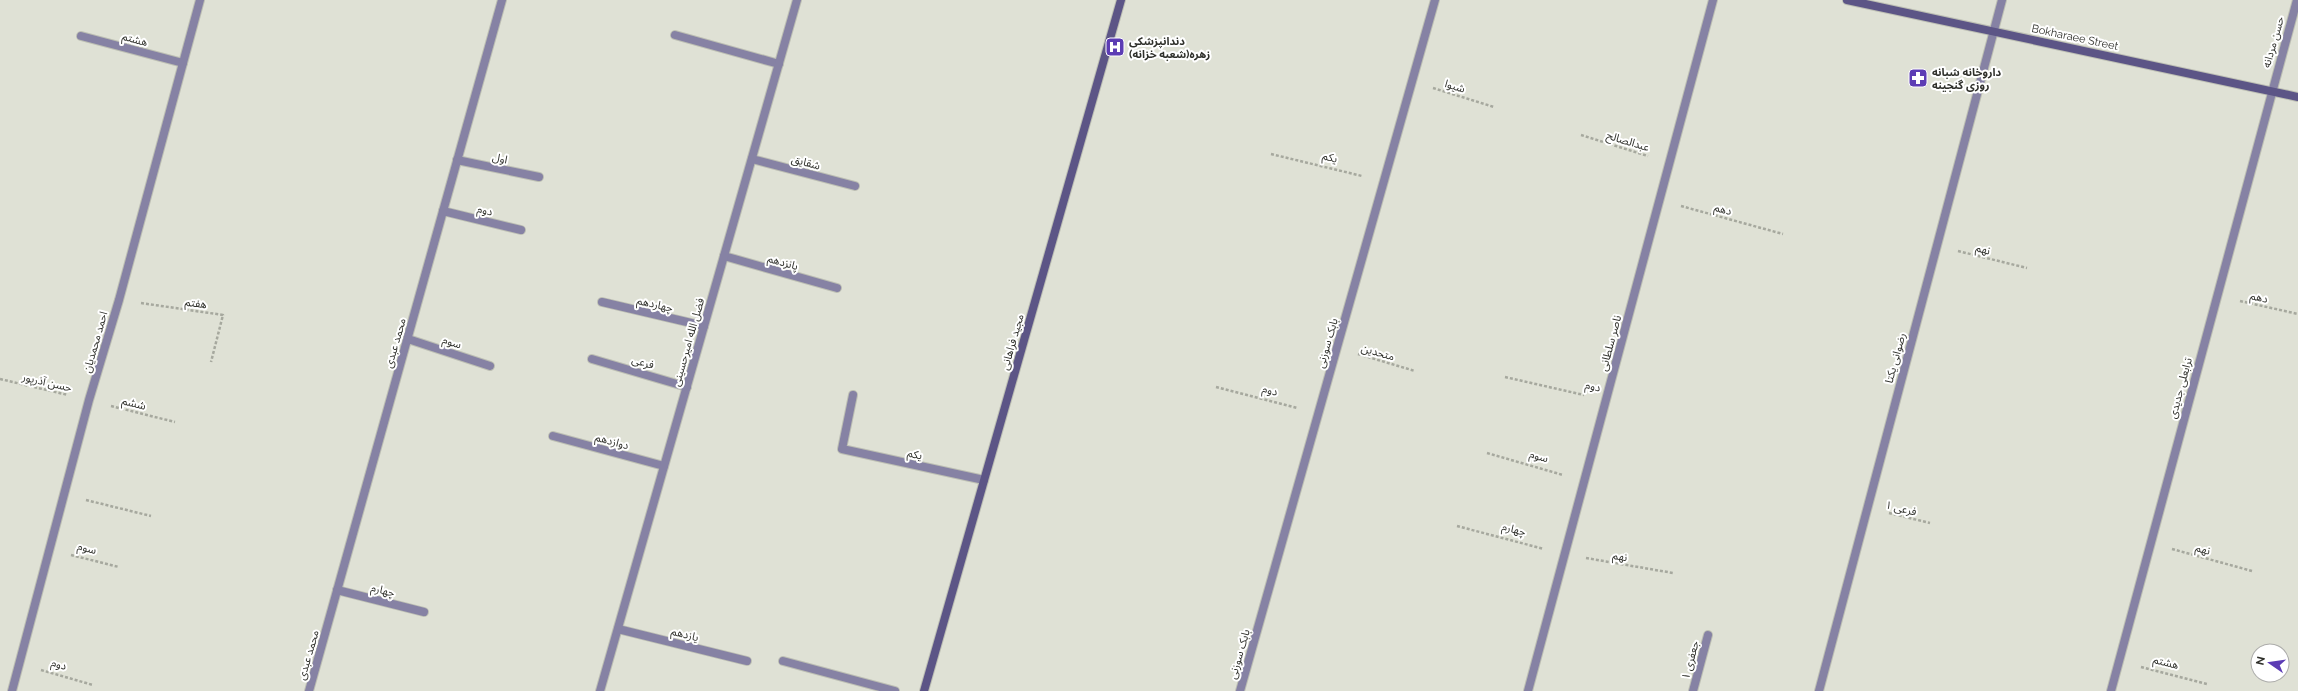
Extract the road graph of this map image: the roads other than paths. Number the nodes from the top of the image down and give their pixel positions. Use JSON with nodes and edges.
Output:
{"nodes":[{"id":1,"x":200,"y":0,"type":"edge"},
{"id":2,"x":502,"y":0,"type":"edge"},
{"id":3,"x":797,"y":0,"type":"edge"},
{"id":4,"x":1120,"y":0,"type":"edge"},
{"id":5,"x":1435,"y":0,"type":"edge"},
{"id":6,"x":1713,"y":0,"type":"edge"},
{"id":7,"x":1847,"y":0,"type":"edge"},
{"id":8,"x":2002,"y":0,"type":"edge"},
{"id":9,"x":2297,"y":0,"type":"edge"},
{"id":10,"x":1993,"y":31,"type":"junction"},
{"id":11,"x":675,"y":35,"type":"dead end"},
{"id":12,"x":81,"y":36,"type":"dead end"},
{"id":13,"x":183,"y":63,"type":"junction"},
{"id":14,"x":779,"y":64,"type":"junction"},
{"id":15,"x":2271,"y":90,"type":"junction"},
{"id":16,"x":2298,"y":97,"type":"edge"},
{"id":17,"x":752,"y":159,"type":"junction"},
{"id":18,"x":457,"y":160,"type":"junction"},
{"id":19,"x":539,"y":177,"type":"dead end"},
{"id":20,"x":855,"y":186,"type":"dead end"},
{"id":21,"x":443,"y":211,"type":"junction"},
{"id":22,"x":521,"y":230,"type":"dead end"},
{"id":23,"x":724,"y":256,"type":"junction"},
{"id":24,"x":837,"y":288,"type":"dead end"},
{"id":25,"x":602,"y":302,"type":"dead end"},
{"id":26,"x":704,"y":326,"type":"junction"},
{"id":27,"x":408,"y":338,"type":"junction"},
{"id":28,"x":592,"y":359,"type":"dead end"},
{"id":29,"x":490,"y":366,"type":"dead end"},
{"id":30,"x":687,"y":387,"type":"junction"},
{"id":31,"x":852,"y":395,"type":"dead end"},
{"id":32,"x":553,"y":436,"type":"dead end"},
{"id":33,"x":664,"y":466,"type":"junction"},
{"id":34,"x":984,"y":480,"type":"junction"},
{"id":35,"x":337,"y":590,"type":"junction"},
{"id":36,"x":424,"y":612,"type":"dead end"},
{"id":37,"x":618,"y":629,"type":"junction"},
{"id":38,"x":1708,"y":635,"type":"dead end"},
{"id":39,"x":747,"y":661,"type":"dead end"},
{"id":40,"x":783,"y":661,"type":"dead end"},
{"id":41,"x":12,"y":691,"type":"edge"},
{"id":42,"x":309,"y":691,"type":"edge"},
{"id":43,"x":600,"y":691,"type":"edge"},
{"id":44,"x":895,"y":691,"type":"edge"},
{"id":45,"x":924,"y":691,"type":"edge"},
{"id":46,"x":1240,"y":691,"type":"edge"},
{"id":47,"x":1528,"y":691,"type":"edge"},
{"id":48,"x":1693,"y":691,"type":"edge"},
{"id":49,"x":1819,"y":691,"type":"edge"},
{"id":50,"x":2111,"y":691,"type":"edge"}],
"edges":[{"from":1,"to":13,"type":"street","name":"احمد محمدیان"},
{"from":2,"to":18,"type":"street","name":"محمد عبدی"},
{"from":3,"to":14,"type":"street","name":"فضل الله امیرحسینی"},
{"from":4,"to":34,"type":"street","name":"مجید فراهانی"},
{"from":5,"to":46,"type":"street","name":"بابک سوزنی"},
{"from":6,"to":47,"type":"street","name":"ناصر سلطانی"},
{"from":7,"to":10,"type":"street","name":"Bokharaee Street"},
{"from":8,"to":10,"type":"street","name":"رضوانی یکتا"},
{"from":9,"to":15,"type":"street","name":"حسن مردانه"},
{"from":10,"to":15,"type":"street","name":"Bokharaee Street"},
{"from":10,"to":49,"type":"street","name":"رضوانی یکتا"},
{"from":11,"to":14,"type":"street"},
{"from":12,"to":13,"type":"street","name":"هشتم"},
{"from":13,"to":41,"type":"street","name":"احمد محمدیان"},
{"from":14,"to":17,"type":"street","name":"فضل الله امیرحسینی"},
{"from":15,"to":16,"type":"street","name":"Bokharaee Street"},
{"from":15,"to":50,"type":"street","name":"ترابعلی جدیدی"},
{"from":17,"to":20,"type":"street","name":"شقایق"},
{"from":17,"to":23,"type":"street","name":"فضل الله امیرحسینی"},
{"from":18,"to":19,"type":"street","name":"اول"},
{"from":18,"to":21,"type":"street","name":"محمد عبدی"},
{"from":21,"to":22,"type":"street","name":"دوم"},
{"from":21,"to":27,"type":"street","name":"محمد عبدی"},
{"from":23,"to":24,"type":"street","name":"پانزدهم"},
{"from":23,"to":26,"type":"street","name":"فضل الله امیرحسینی"},
{"from":25,"to":26,"type":"street","name":"چهاردهم"},
{"from":26,"to":30,"type":"street","name":"فضل الله امیرحسینی"},
{"from":27,"to":29,"type":"street","name":"سوم"},
{"from":27,"to":35,"type":"street","name":"محمد عبدی"},
{"from":28,"to":30,"type":"street","name":"فرعی"},
{"from":30,"to":33,"type":"street","name":"فضل الله امیرحسینی"},
{"from":31,"to":34,"type":"street","name":"یکم"},
{"from":32,"to":33,"type":"street","name":"دوازدهم"},
{"from":33,"to":37,"type":"street","name":"فضل الله امیرحسینی"},
{"from":34,"to":45,"type":"street","name":"مجید فراهانی"},
{"from":35,"to":36,"type":"street","name":"چهارم"},
{"from":35,"to":42,"type":"street","name":"محمد عبدی"},
{"from":37,"to":39,"type":"street","name":"یازدهم"},
{"from":37,"to":43,"type":"street","name":"فضل الله امیرحسینی"},
{"from":38,"to":48,"type":"street","name":"جعفری ۱"},
{"from":40,"to":44,"type":"street"}]}
